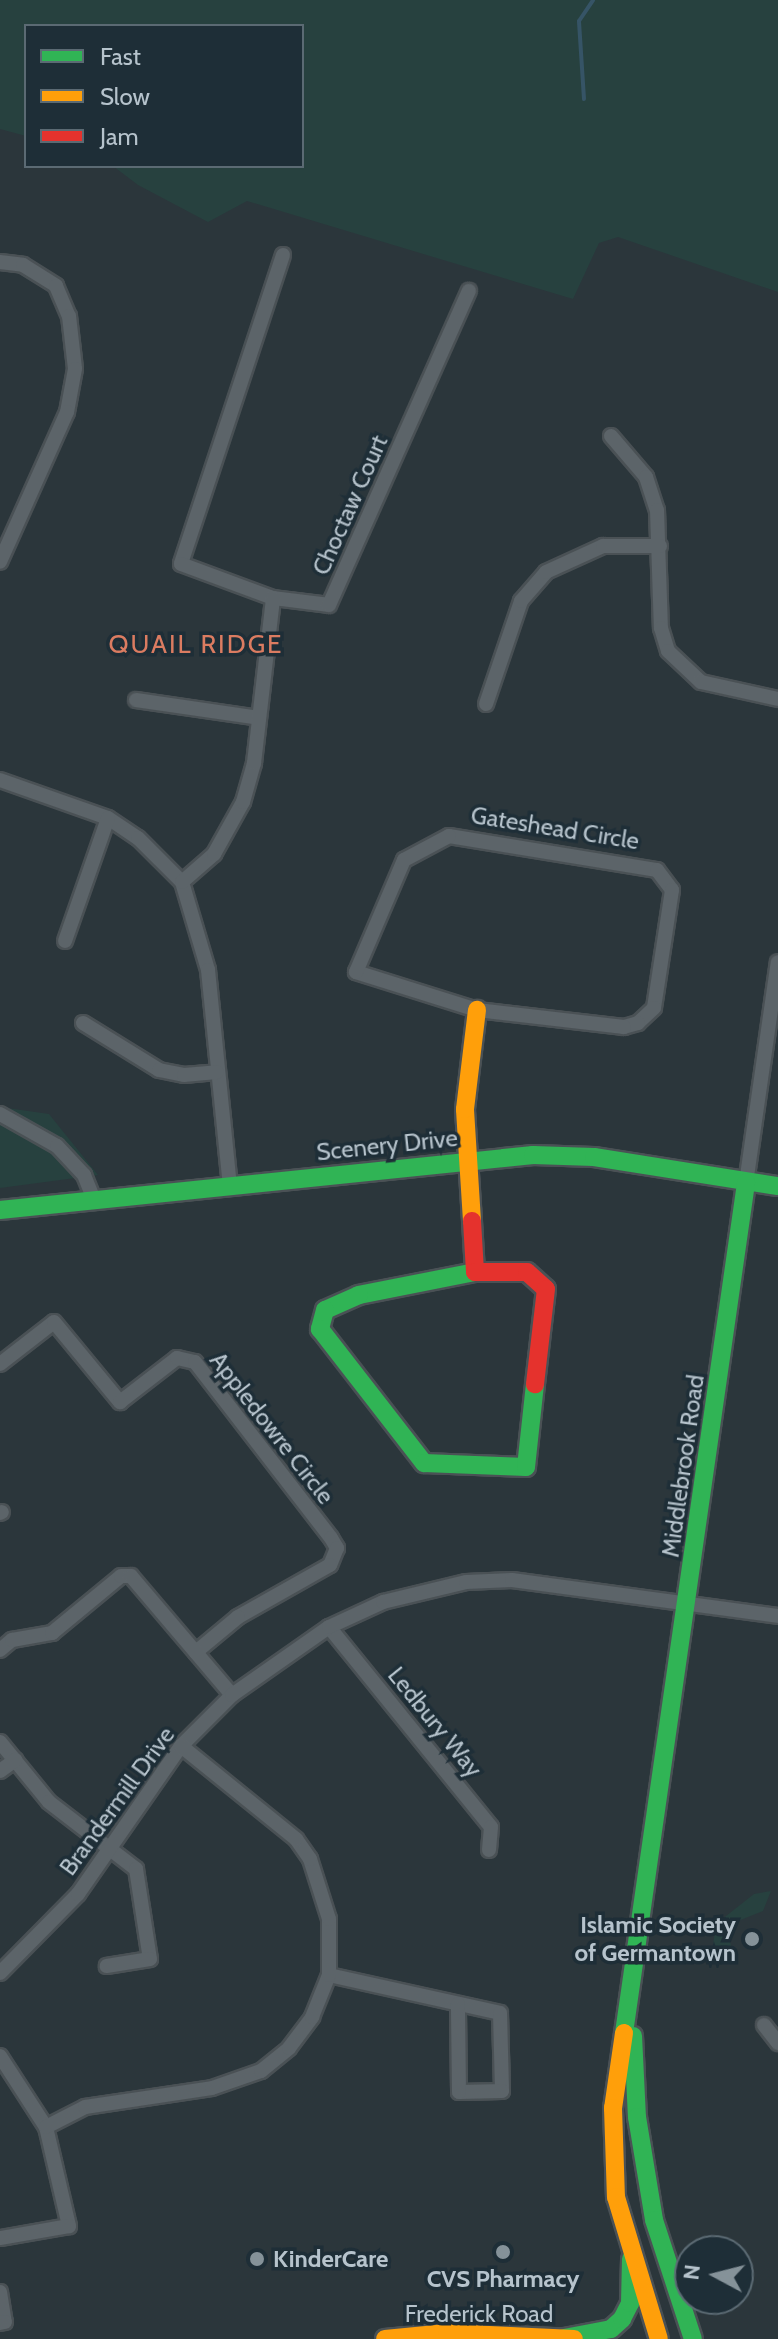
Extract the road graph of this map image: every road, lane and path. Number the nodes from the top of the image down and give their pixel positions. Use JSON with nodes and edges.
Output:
{"nodes":[{"id":1,"x":283,"y":255,"type":"dead end"},
{"id":2,"x":0,"y":262,"type":"edge"},
{"id":3,"x":469,"y":291,"type":"dead end"},
{"id":4,"x":611,"y":436,"type":"dead end"},
{"id":5,"x":660,"y":546,"type":"junction"},
{"id":6,"x":0,"y":562,"type":"edge"},
{"id":7,"x":273,"y":598,"type":"junction"},
{"id":8,"x":778,"y":699,"type":"edge"},
{"id":9,"x":136,"y":700,"type":"dead end"},
{"id":10,"x":486,"y":704,"type":"dead end"},
{"id":11,"x":259,"y":718,"type":"junction"},
{"id":12,"x":0,"y":780,"type":"edge"},
{"id":13,"x":108,"y":818,"type":"junction"},
{"id":14,"x":182,"y":882,"type":"junction"},
{"id":15,"x":65,"y":941,"type":"dead end"},
{"id":16,"x":778,"y":962,"type":"edge"},
{"id":17,"x":477,"y":1010,"type":"junction"},
{"id":18,"x":83,"y":1023,"type":"dead end"},
{"id":19,"x":217,"y":1072,"type":"junction"},
{"id":20,"x":0,"y":1114,"type":"edge"},
{"id":21,"x":467,"y":1160,"type":"junction"},
{"id":22,"x":746,"y":1183,"type":"junction"},
{"id":23,"x":230,"y":1186,"type":"junction"},
{"id":24,"x":778,"y":1186,"type":"edge"},
{"id":25,"x":94,"y":1200,"type":"junction"},
{"id":26,"x":0,"y":1210,"type":"edge"},
{"id":27,"x":475,"y":1272,"type":"junction"},
{"id":28,"x":0,"y":1364,"type":"edge"},
{"id":29,"x":688,"y":1604,"type":"junction"},
{"id":30,"x":778,"y":1616,"type":"edge"},
{"id":31,"x":329,"y":1627,"type":"junction"},
{"id":32,"x":0,"y":1650,"type":"edge"},
{"id":33,"x":196,"y":1652,"type":"junction"},
{"id":34,"x":232,"y":1695,"type":"junction"},
{"id":35,"x":0,"y":1742,"type":"edge"},
{"id":36,"x":181,"y":1746,"type":"junction"},
{"id":37,"x":15,"y":1760,"type":"junction"},
{"id":38,"x":0,"y":1771,"type":"edge"},
{"id":39,"x":109,"y":1849,"type":"junction"},
{"id":40,"x":489,"y":1850,"type":"dead end"},
{"id":41,"x":107,"y":1966,"type":"dead end"},
{"id":42,"x":0,"y":1973,"type":"edge"},
{"id":43,"x":329,"y":1975,"type":"junction"},
{"id":44,"x":634,"y":1976,"type":"junction"},
{"id":45,"x":458,"y":2004,"type":"junction"},
{"id":46,"x":764,"y":2025,"type":"dead end"},
{"id":47,"x":778,"y":2043,"type":"edge"},
{"id":48,"x":0,"y":2056,"type":"edge"},
{"id":49,"x":46,"y":2127,"type":"junction"},
{"id":50,"x":0,"y":2238,"type":"edge"},
{"id":51,"x":631,"y":2259,"type":"junction"},
{"id":52,"x":0,"y":2292,"type":"edge"},
{"id":53,"x":0,"y":2323,"type":"edge"},
{"id":54,"x":564,"y":2338,"type":"edge"},
{"id":55,"x":385,"y":2339,"type":"edge"},
{"id":56,"x":574,"y":2339,"type":"edge"},
{"id":57,"x":659,"y":2339,"type":"edge"},
{"id":58,"x":693,"y":2339,"type":"edge"}],
"edges":[{"from":1,"to":7,"type":"street","name":"Choctaw Court"},
{"from":2,"to":6,"type":"street"},
{"from":3,"to":7,"type":"street","name":"Choctaw Court"},
{"from":4,"to":5,"type":"street"},
{"from":5,"to":8,"type":"street"},
{"from":5,"to":10,"type":"street"},
{"from":7,"to":11,"type":"street"},
{"from":9,"to":11,"type":"street"},
{"from":11,"to":14,"type":"street"},
{"from":12,"to":13,"type":"street"},
{"from":13,"to":14,"type":"street"},
{"from":13,"to":15,"type":"street"},
{"from":14,"to":19,"type":"street"},
{"from":16,"to":22,"type":"street","name":"Middlebrook Road"},
{"from":17,"to":17,"type":"street","name":"Gateshead Circle"},
{"from":17,"to":21,"type":"street"},
{"from":18,"to":19,"type":"street"},
{"from":19,"to":23,"type":"street"},
{"from":20,"to":25,"type":"street"},
{"from":21,"to":22,"type":"street","name":"Scenery Drive"},
{"from":21,"to":23,"type":"street","name":"Scenery Drive"},
{"from":21,"to":27,"type":"street"},
{"from":22,"to":24,"type":"street","name":"Scenery Drive"},
{"from":22,"to":29,"type":"street","name":"Middlebrook Road"},
{"from":23,"to":25,"type":"street","name":"Scenery Drive"},
{"from":25,"to":26,"type":"street","name":"Scenery Drive"},
{"from":27,"to":27,"type":"street"},
{"from":28,"to":33,"type":"street","name":"Appledowre Circle"},
{"from":29,"to":30,"type":"street","name":"Brandermill Drive"},
{"from":29,"to":31,"type":"street","name":"Brandermill Drive"},
{"from":29,"to":44,"type":"street","name":"Middlebrook Road"},
{"from":31,"to":34,"type":"street","name":"Brandermill Drive"},
{"from":31,"to":40,"type":"street","name":"Ledbury Way"},
{"from":32,"to":33,"type":"street"},
{"from":33,"to":34,"type":"street"},
{"from":34,"to":36,"type":"street","name":"Brandermill Drive"},
{"from":35,"to":37,"type":"street"},
{"from":36,"to":39,"type":"street","name":"Brandermill Drive"},
{"from":36,"to":43,"type":"street"},
{"from":37,"to":38,"type":"street"},
{"from":37,"to":39,"type":"street"},
{"from":39,"to":41,"type":"street"},
{"from":39,"to":42,"type":"street","name":"Brandermill Drive"},
{"from":43,"to":45,"type":"street"},
{"from":43,"to":49,"type":"street"},
{"from":44,"to":51,"type":"street","name":"Middlebrook Road"},
{"from":44,"to":58,"type":"street","name":"Middlebrook Road"},
{"from":45,"to":45,"type":"street"},
{"from":46,"to":47,"type":"street"},
{"from":48,"to":49,"type":"street"},
{"from":49,"to":50,"type":"street"},
{"from":51,"to":54,"type":"street"},
{"from":51,"to":57,"type":"street","name":"Middlebrook Road"},
{"from":52,"to":53,"type":"street"},
{"from":54,"to":55,"type":"street","name":"Frederick Road"},
{"from":54,"to":56,"type":"street","name":"Frederick Road"}]}
